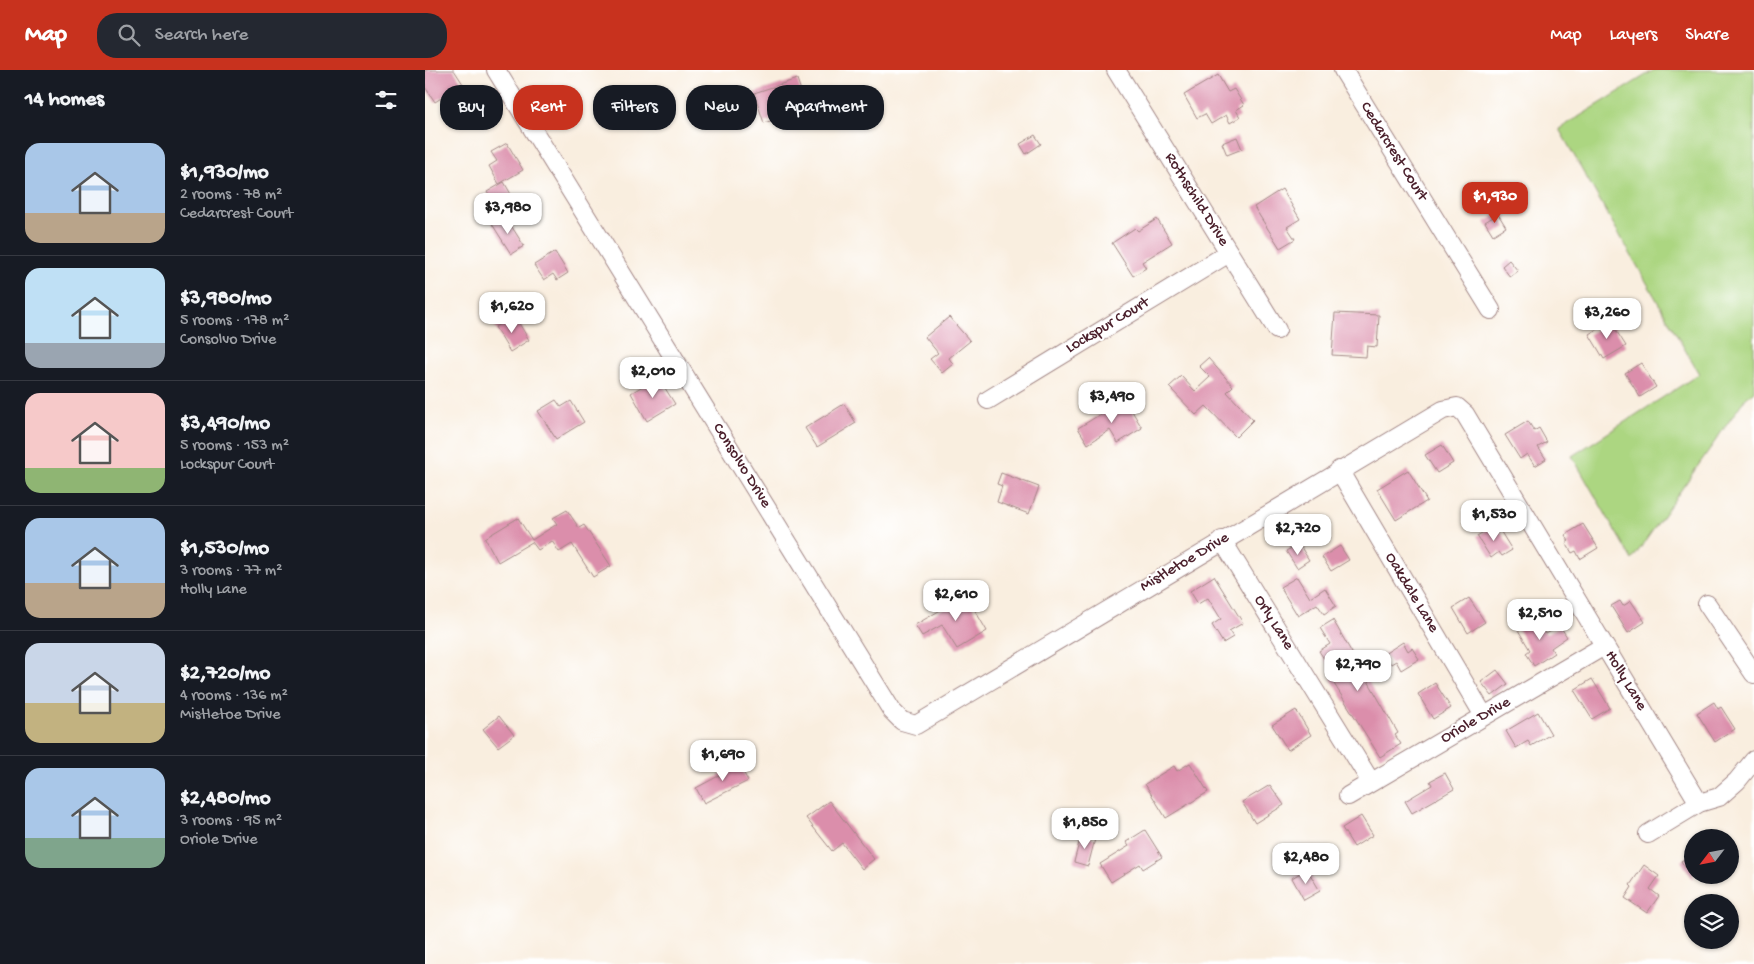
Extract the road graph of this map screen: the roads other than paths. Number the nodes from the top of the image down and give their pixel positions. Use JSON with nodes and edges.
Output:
{"nodes":[{"id":1,"x":496,"y":70,"type":"edge"},
{"id":2,"x":1116,"y":70,"type":"edge"},
{"id":3,"x":1343,"y":70,"type":"edge"},
{"id":4,"x":1229,"y":253,"type":"junction"},
{"id":5,"x":1491,"y":310,"type":"dead end"},
{"id":6,"x":1277,"y":330,"type":"dead end"},
{"id":7,"x":988,"y":400,"type":"dead end"},
{"id":8,"x":1457,"y":407,"type":"joint"},
{"id":9,"x":1339,"y":470,"type":"junction"},
{"id":10,"x":1222,"y":540,"type":"junction"},
{"id":11,"x":1707,"y":604,"type":"dead end"},
{"id":12,"x":1604,"y":646,"type":"junction"},
{"id":13,"x":1754,"y":674,"type":"edge"},
{"id":14,"x":1484,"y":716,"type":"junction"},
{"id":15,"x":916,"y":725,"type":"joint"},
{"id":16,"x":1754,"y":760,"type":"edge"},
{"id":17,"x":1371,"y":782,"type":"junction"},
{"id":18,"x":1348,"y":796,"type":"dead end"},
{"id":19,"x":1699,"y":803,"type":"junction"},
{"id":20,"x":1648,"y":834,"type":"dead end"}],
"edges":[{"from":1,"to":15,"type":"street","name":"Consolvo Drive"},
{"from":2,"to":4,"type":"street","name":"Rothschild Drive"},
{"from":3,"to":5,"type":"street","name":"Cedarcrest Court"},
{"from":4,"to":6,"type":"street","name":"Rothschild Drive"},
{"from":4,"to":7,"type":"street","name":"Lockspur Court"},
{"from":8,"to":9,"type":"street","name":"Mistletoe Drive"},
{"from":8,"to":12,"type":"street","name":"Holly Lane"},
{"from":9,"to":10,"type":"street","name":"Mistletoe Drive"},
{"from":9,"to":14,"type":"street","name":"Oakdale Lane"},
{"from":10,"to":15,"type":"street","name":"Mistletoe Drive"},
{"from":10,"to":17,"type":"street","name":"Orly Lane"},
{"from":11,"to":13,"type":"street"},
{"from":12,"to":14,"type":"street","name":"Oriole Drive"},
{"from":12,"to":19,"type":"street","name":"Holly Lane"},
{"from":14,"to":17,"type":"street","name":"Oriole Drive"},
{"from":16,"to":19,"type":"street"},
{"from":17,"to":18,"type":"street","name":"Oriole Drive"},
{"from":19,"to":20,"type":"street"}]}
